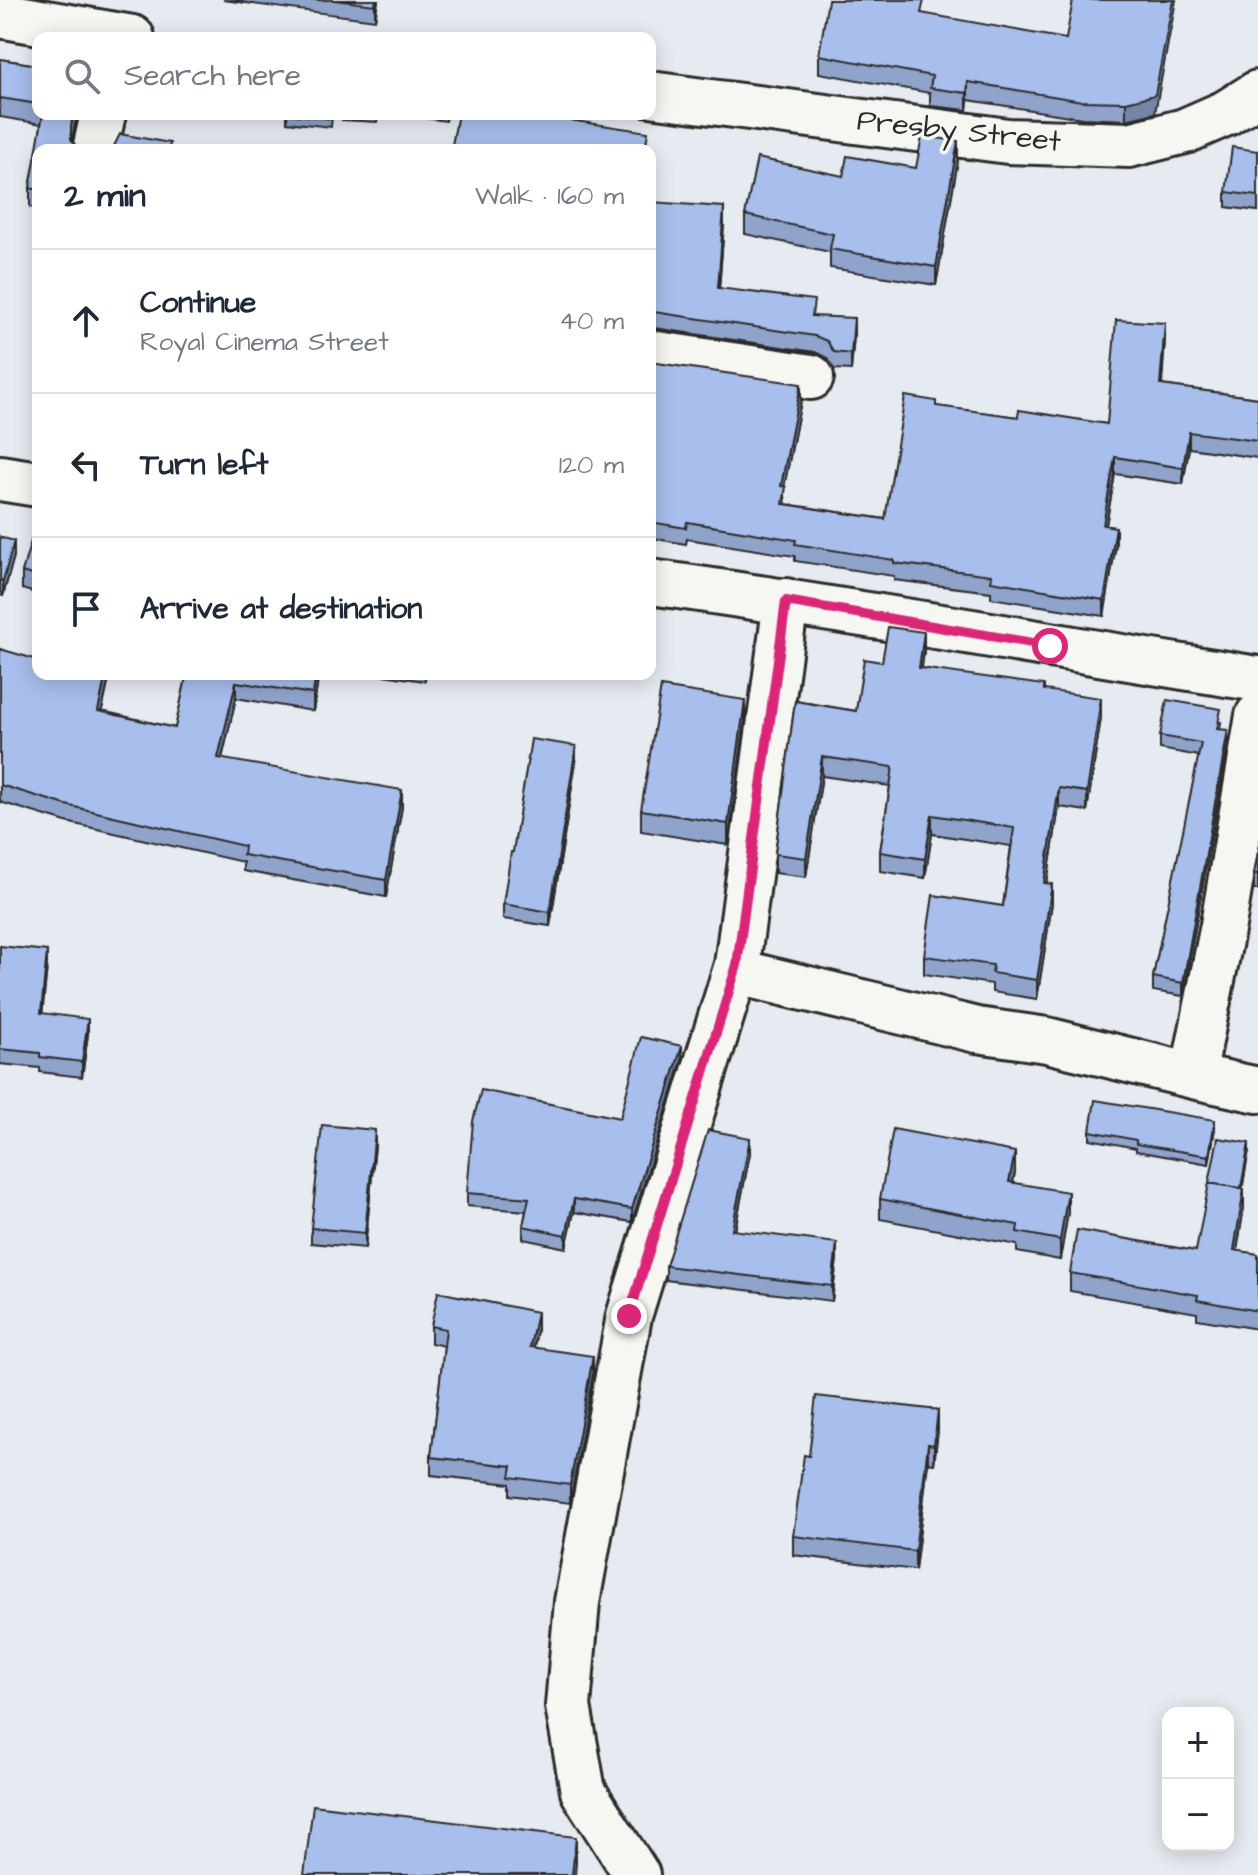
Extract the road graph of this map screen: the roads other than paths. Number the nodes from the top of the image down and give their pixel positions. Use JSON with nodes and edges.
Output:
{"nodes":[{"id":1,"x":0,"y":15,"type":"edge"},
{"id":2,"x":92,"y":32,"type":"edge"},
{"id":3,"x":1258,"y":93,"type":"edge"},
{"id":4,"x":656,"y":95,"type":"edge"},
{"id":5,"x":102,"y":120,"type":"edge"},
{"id":6,"x":96,"y":144,"type":"edge"},
{"id":7,"x":656,"y":354,"type":"edge"},
{"id":8,"x":811,"y":377,"type":"dead end"},
{"id":9,"x":0,"y":478,"type":"edge"},
{"id":10,"x":32,"y":483,"type":"edge"},
{"id":11,"x":656,"y":583,"type":"edge"},
{"id":12,"x":786,"y":601,"type":"junction"},
{"id":13,"x":1258,"y":679,"type":"edge"},
{"id":14,"x":1258,"y":716,"type":"edge"},
{"id":15,"x":737,"y":965,"type":"junction"},
{"id":16,"x":1193,"y":1076,"type":"junction"},
{"id":17,"x":1258,"y":1090,"type":"edge"},
{"id":18,"x":637,"y":1875,"type":"edge"}],
"edges":[{"from":1,"to":2,"type":"street"},
{"from":3,"to":4,"type":"street","name":"Presby Street"},
{"from":5,"to":6,"type":"street"},
{"from":7,"to":8,"type":"street"},
{"from":9,"to":10,"type":"street"},
{"from":11,"to":12,"type":"street"},
{"from":12,"to":13,"type":"street"},
{"from":12,"to":15,"type":"street"},
{"from":14,"to":16,"type":"street"},
{"from":15,"to":16,"type":"street"},
{"from":15,"to":18,"type":"street"},
{"from":16,"to":17,"type":"street"}]}
